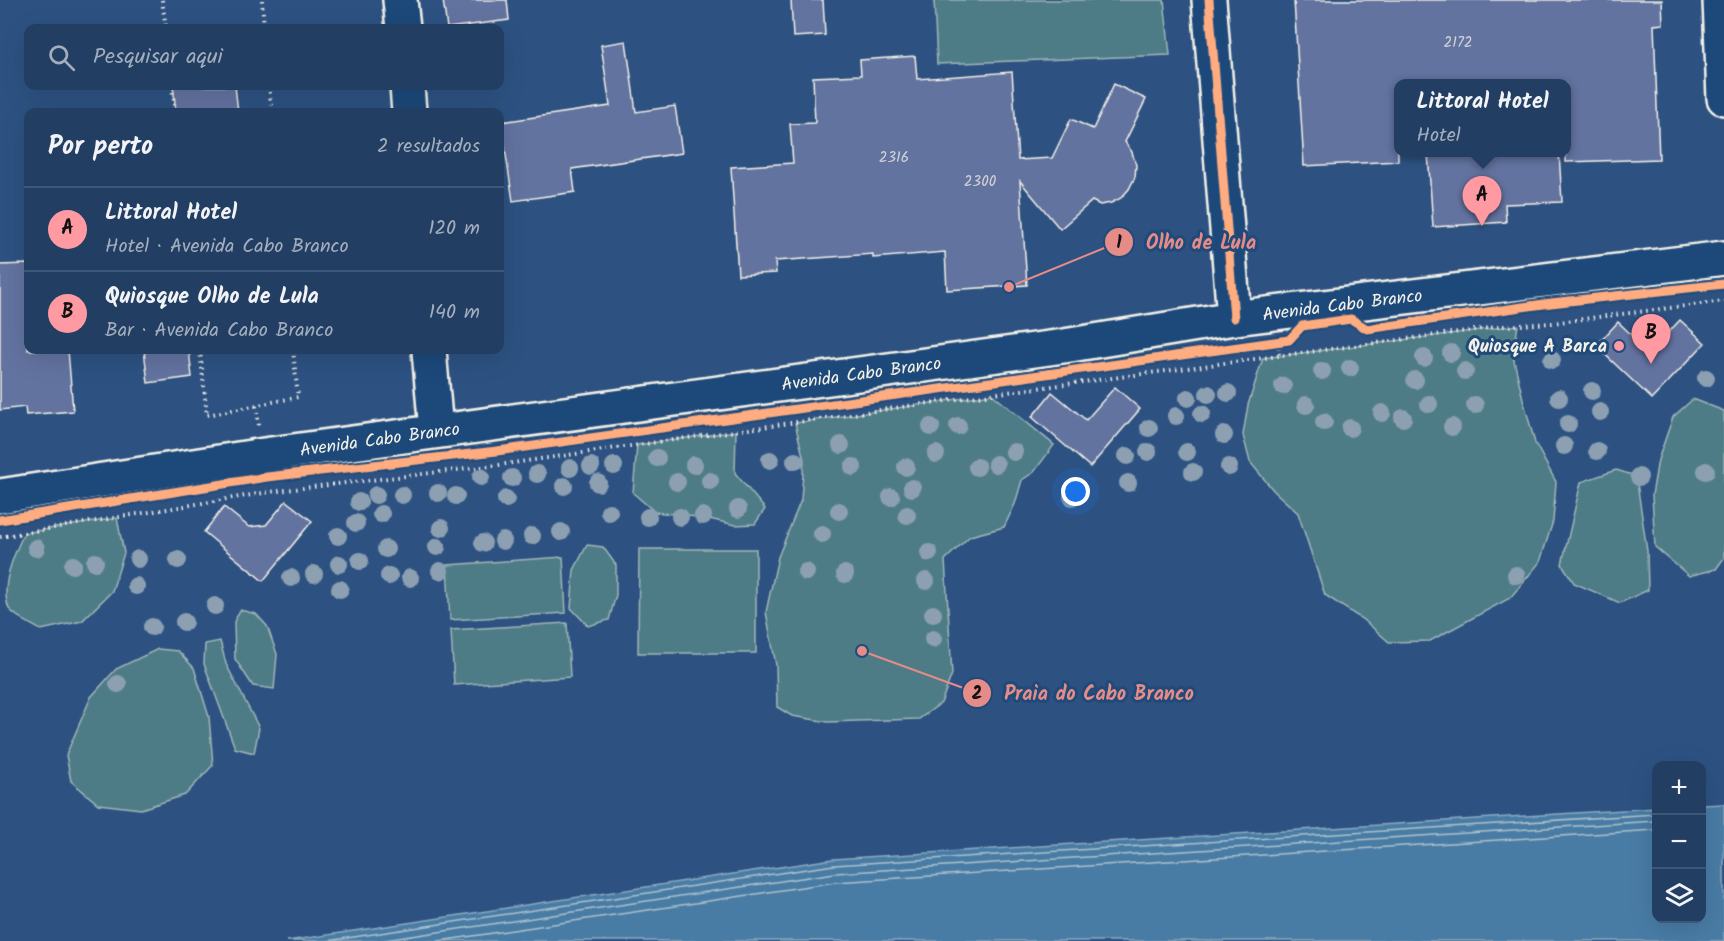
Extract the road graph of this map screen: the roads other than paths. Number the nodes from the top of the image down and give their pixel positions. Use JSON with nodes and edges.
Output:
{"nodes":[{"id":1,"x":400,"y":0,"type":"edge"},
{"id":2,"x":1209,"y":0,"type":"edge"},
{"id":3,"x":1720,"y":0,"type":"edge"},
{"id":4,"x":403,"y":24,"type":"edge"},
{"id":5,"x":407,"y":90,"type":"edge"},
{"id":6,"x":1724,"y":98,"type":"edge"},
{"id":7,"x":410,"y":108,"type":"edge"},
{"id":8,"x":1724,"y":258,"type":"edge"},
{"id":9,"x":1234,"y":318,"type":"junction"},
{"id":10,"x":429,"y":354,"type":"edge"},
{"id":11,"x":436,"y":431,"type":"junction"},
{"id":12,"x":0,"y":496,"type":"edge"}],
"edges":[{"from":1,"to":4,"type":"main road"},
{"from":2,"to":9,"type":"main road"},
{"from":3,"to":6,"type":"main road"},
{"from":5,"to":7,"type":"main road"},
{"from":8,"to":9,"type":"main road","name":"Avenida Cabo Branco"},
{"from":9,"to":11,"type":"main road","name":"Avenida Cabo Branco"},
{"from":10,"to":11,"type":"main road"},
{"from":11,"to":12,"type":"main road","name":"Avenida Cabo Branco"}]}
